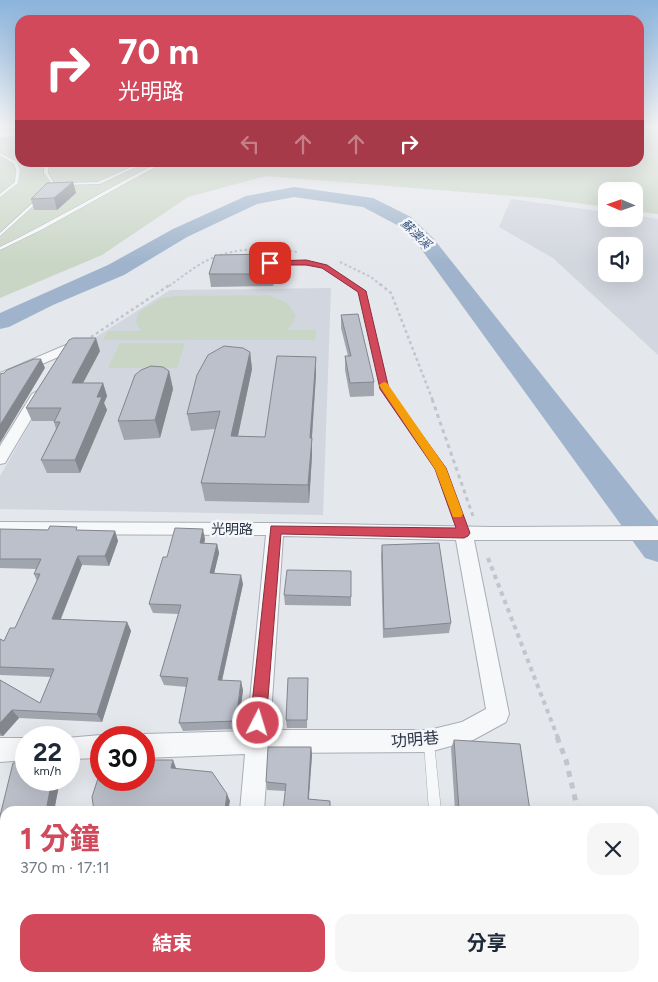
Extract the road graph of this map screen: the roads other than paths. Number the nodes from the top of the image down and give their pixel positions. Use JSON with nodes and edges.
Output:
{"nodes":[{"id":1,"x":18,"y":172,"type":"edge"},
{"id":2,"x":46,"y":172,"type":"edge"},
{"id":3,"x":124,"y":172,"type":"edge"},
{"id":4,"x":144,"y":172,"type":"edge"},
{"id":5,"x":54,"y":184,"type":"junction"},
{"id":6,"x":48,"y":190,"type":"edge"},
{"id":7,"x":0,"y":196,"type":"edge"},
{"id":8,"x":41,"y":197,"type":"edge"},
{"id":9,"x":0,"y":235,"type":"edge"},
{"id":10,"x":0,"y":249,"type":"edge"},
{"id":11,"x":261,"y":263,"type":"edge"},
{"id":12,"x":83,"y":342,"type":"edge"},
{"id":13,"x":0,"y":378,"type":"edge"},
{"id":14,"x":44,"y":385,"type":"edge"},
{"id":15,"x":0,"y":458,"type":"edge"},
{"id":16,"x":0,"y":528,"type":"edge"},
{"id":17,"x":275,"y":529,"type":"junction"},
{"id":18,"x":478,"y":533,"type":"junction"},
{"id":19,"x":658,"y":533,"type":"edge"},
{"id":20,"x":429,"y":741,"type":"junction"},
{"id":21,"x":256,"y":742,"type":"junction"},
{"id":22,"x":155,"y":746,"type":"edge"},
{"id":23,"x":15,"y":749,"type":"edge"},
{"id":24,"x":0,"y":750,"type":"edge"},
{"id":25,"x":252,"y":806,"type":"edge"},
{"id":26,"x":435,"y":806,"type":"edge"}],
"edges":[{"from":1,"to":7,"type":"lane"},
{"from":2,"to":5,"type":"lane"},
{"from":3,"to":5,"type":"lane"},
{"from":4,"to":10,"type":"lane"},
{"from":5,"to":6,"type":"lane"},
{"from":8,"to":9,"type":"lane"},
{"from":11,"to":18,"type":"lane"},
{"from":12,"to":13,"type":"street"},
{"from":14,"to":15,"type":"street"},
{"from":16,"to":17,"type":"street","name":"光明路"},
{"from":17,"to":18,"type":"street","name":"光明路"},
{"from":17,"to":21,"type":"street"},
{"from":18,"to":19,"type":"street","name":"光明路"},
{"from":18,"to":20,"type":"street","name":"功明巷"},
{"from":20,"to":21,"type":"street","name":"功明巷"},
{"from":20,"to":26,"type":"lane"},
{"from":21,"to":22,"type":"street","name":"功明巷"},
{"from":21,"to":25,"type":"street"},
{"from":23,"to":24,"type":"street"}]}
